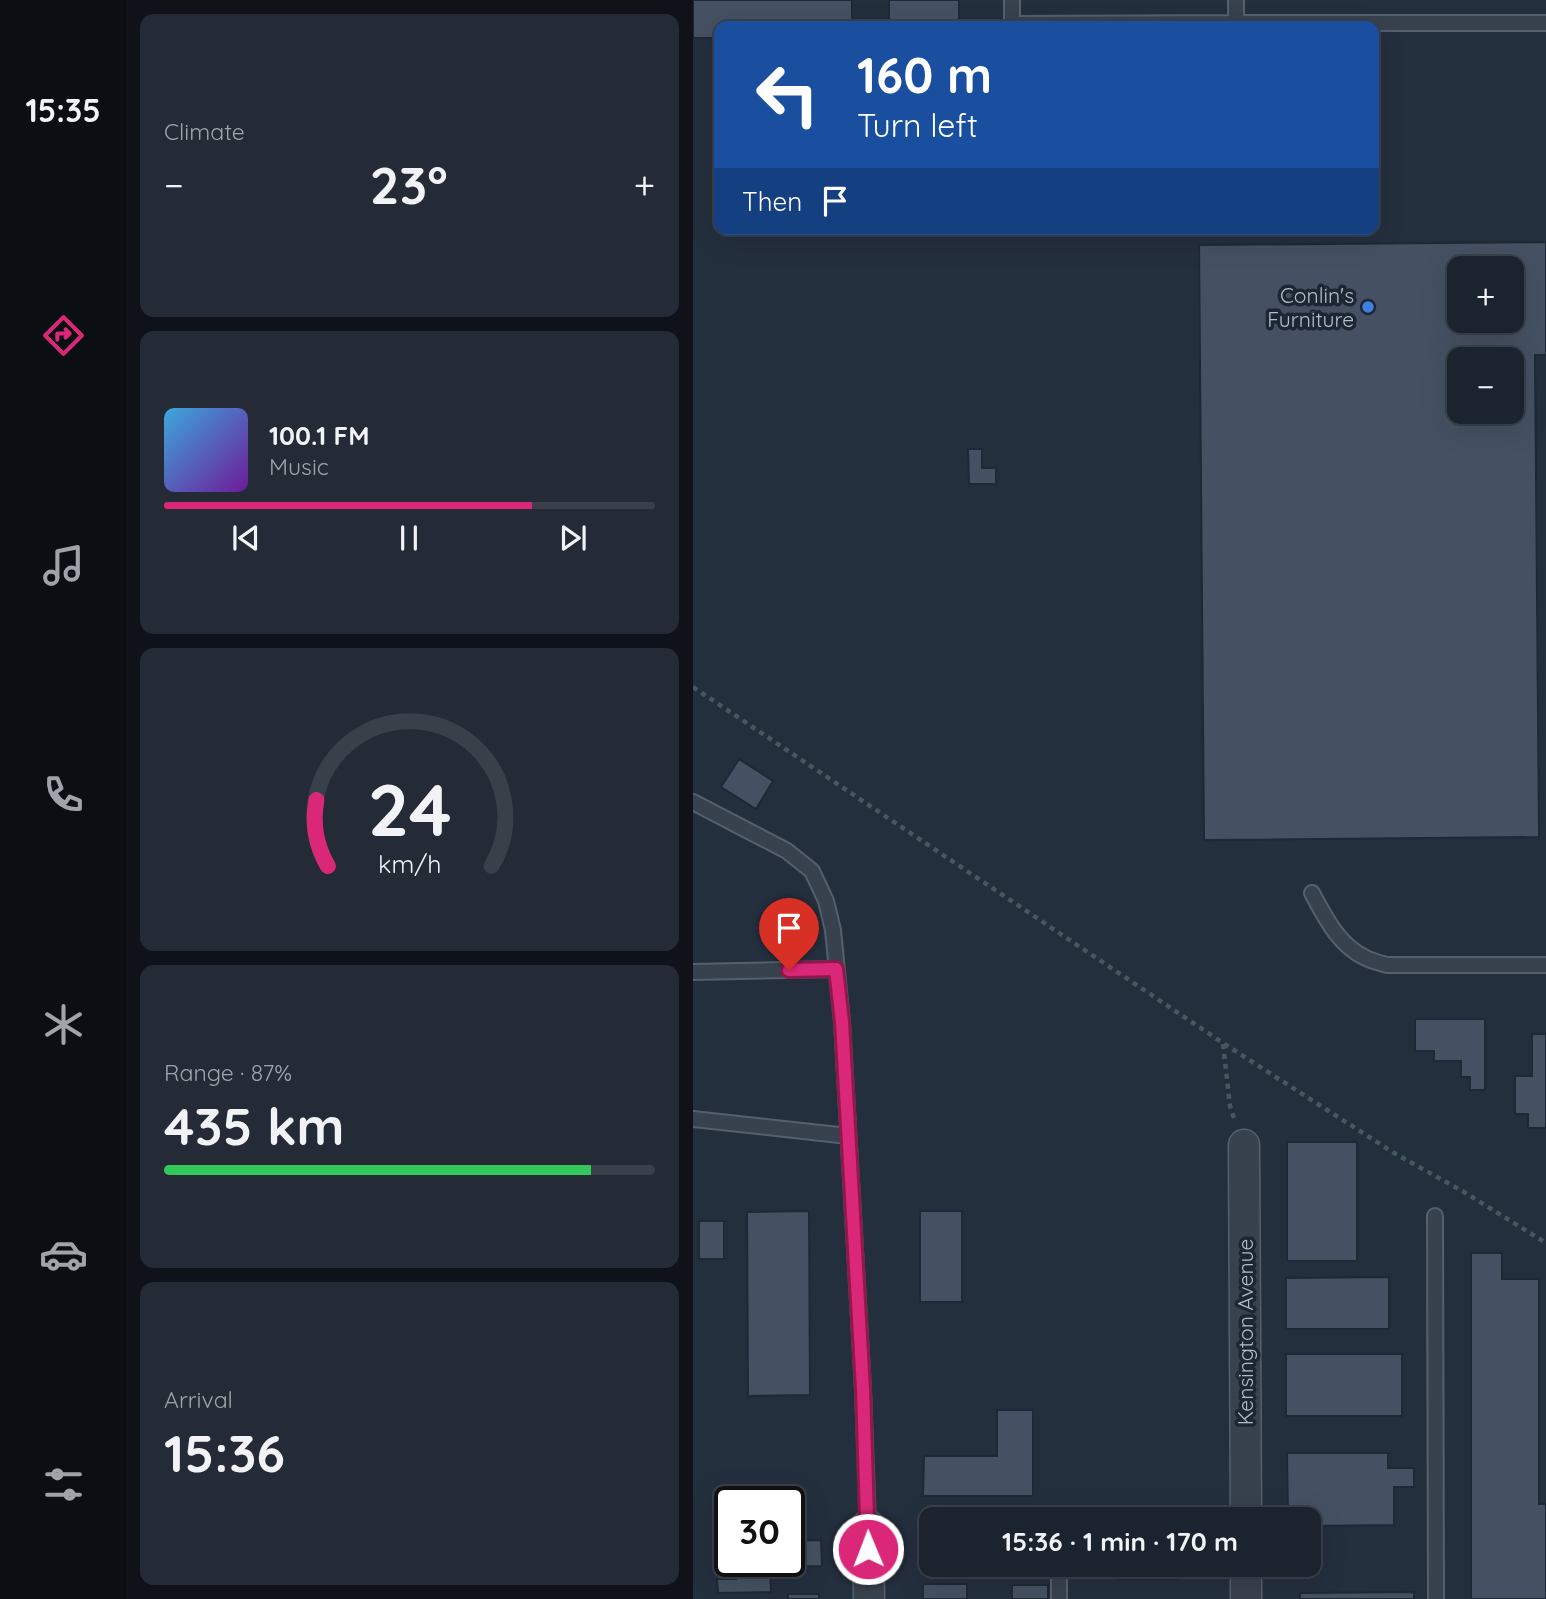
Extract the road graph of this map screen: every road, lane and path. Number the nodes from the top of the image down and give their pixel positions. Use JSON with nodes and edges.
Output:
{"nodes":[{"id":1,"x":1012,"y":0,"type":"edge"},
{"id":2,"x":1236,"y":0,"type":"edge"},
{"id":3,"x":1012,"y":21,"type":"edge"},
{"id":4,"x":1236,"y":21,"type":"edge"},
{"id":5,"x":1379,"y":23,"type":"edge"},
{"id":6,"x":1546,"y":23,"type":"edge"},
{"id":7,"x":693,"y":687,"type":"edge"},
{"id":8,"x":693,"y":802,"type":"edge"},
{"id":9,"x":1312,"y":893,"type":"dead end"},
{"id":10,"x":1546,"y":965,"type":"edge"},
{"id":11,"x":836,"y":969,"type":"junction"},
{"id":12,"x":693,"y":972,"type":"edge"},
{"id":13,"x":1223,"y":1043,"type":"junction"},
{"id":14,"x":693,"y":1119,"type":"edge"},
{"id":15,"x":848,"y":1136,"type":"junction"},
{"id":16,"x":1244,"y":1145,"type":"joint"},
{"id":17,"x":1435,"y":1216,"type":"dead end"},
{"id":18,"x":1546,"y":1243,"type":"edge"},
{"id":19,"x":1246,"y":1507,"type":"edge"},
{"id":20,"x":868,"y":1525,"type":"joint"},
{"id":21,"x":1059,"y":1577,"type":"edge"},
{"id":22,"x":1246,"y":1577,"type":"edge"},
{"id":23,"x":869,"y":1599,"type":"edge"},
{"id":24,"x":1059,"y":1599,"type":"edge"},
{"id":25,"x":1246,"y":1599,"type":"edge"},
{"id":26,"x":1436,"y":1599,"type":"edge"}],
"edges":[{"from":1,"to":3,"type":"lane"},
{"from":2,"to":4,"type":"lane"},
{"from":5,"to":6,"type":"lane"},
{"from":7,"to":13,"type":"path"},
{"from":8,"to":11,"type":"lane"},
{"from":9,"to":10,"type":"lane"},
{"from":11,"to":12,"type":"lane"},
{"from":11,"to":15,"type":"lane"},
{"from":13,"to":16,"type":"path"},
{"from":13,"to":18,"type":"path"},
{"from":14,"to":15,"type":"lane"},
{"from":15,"to":20,"type":"lane"},
{"from":16,"to":19,"type":"street","name":"Kensington Avenue"},
{"from":17,"to":26,"type":"lane"},
{"from":20,"to":23,"type":"street"},
{"from":21,"to":24,"type":"lane"},
{"from":22,"to":25,"type":"street"}]}
